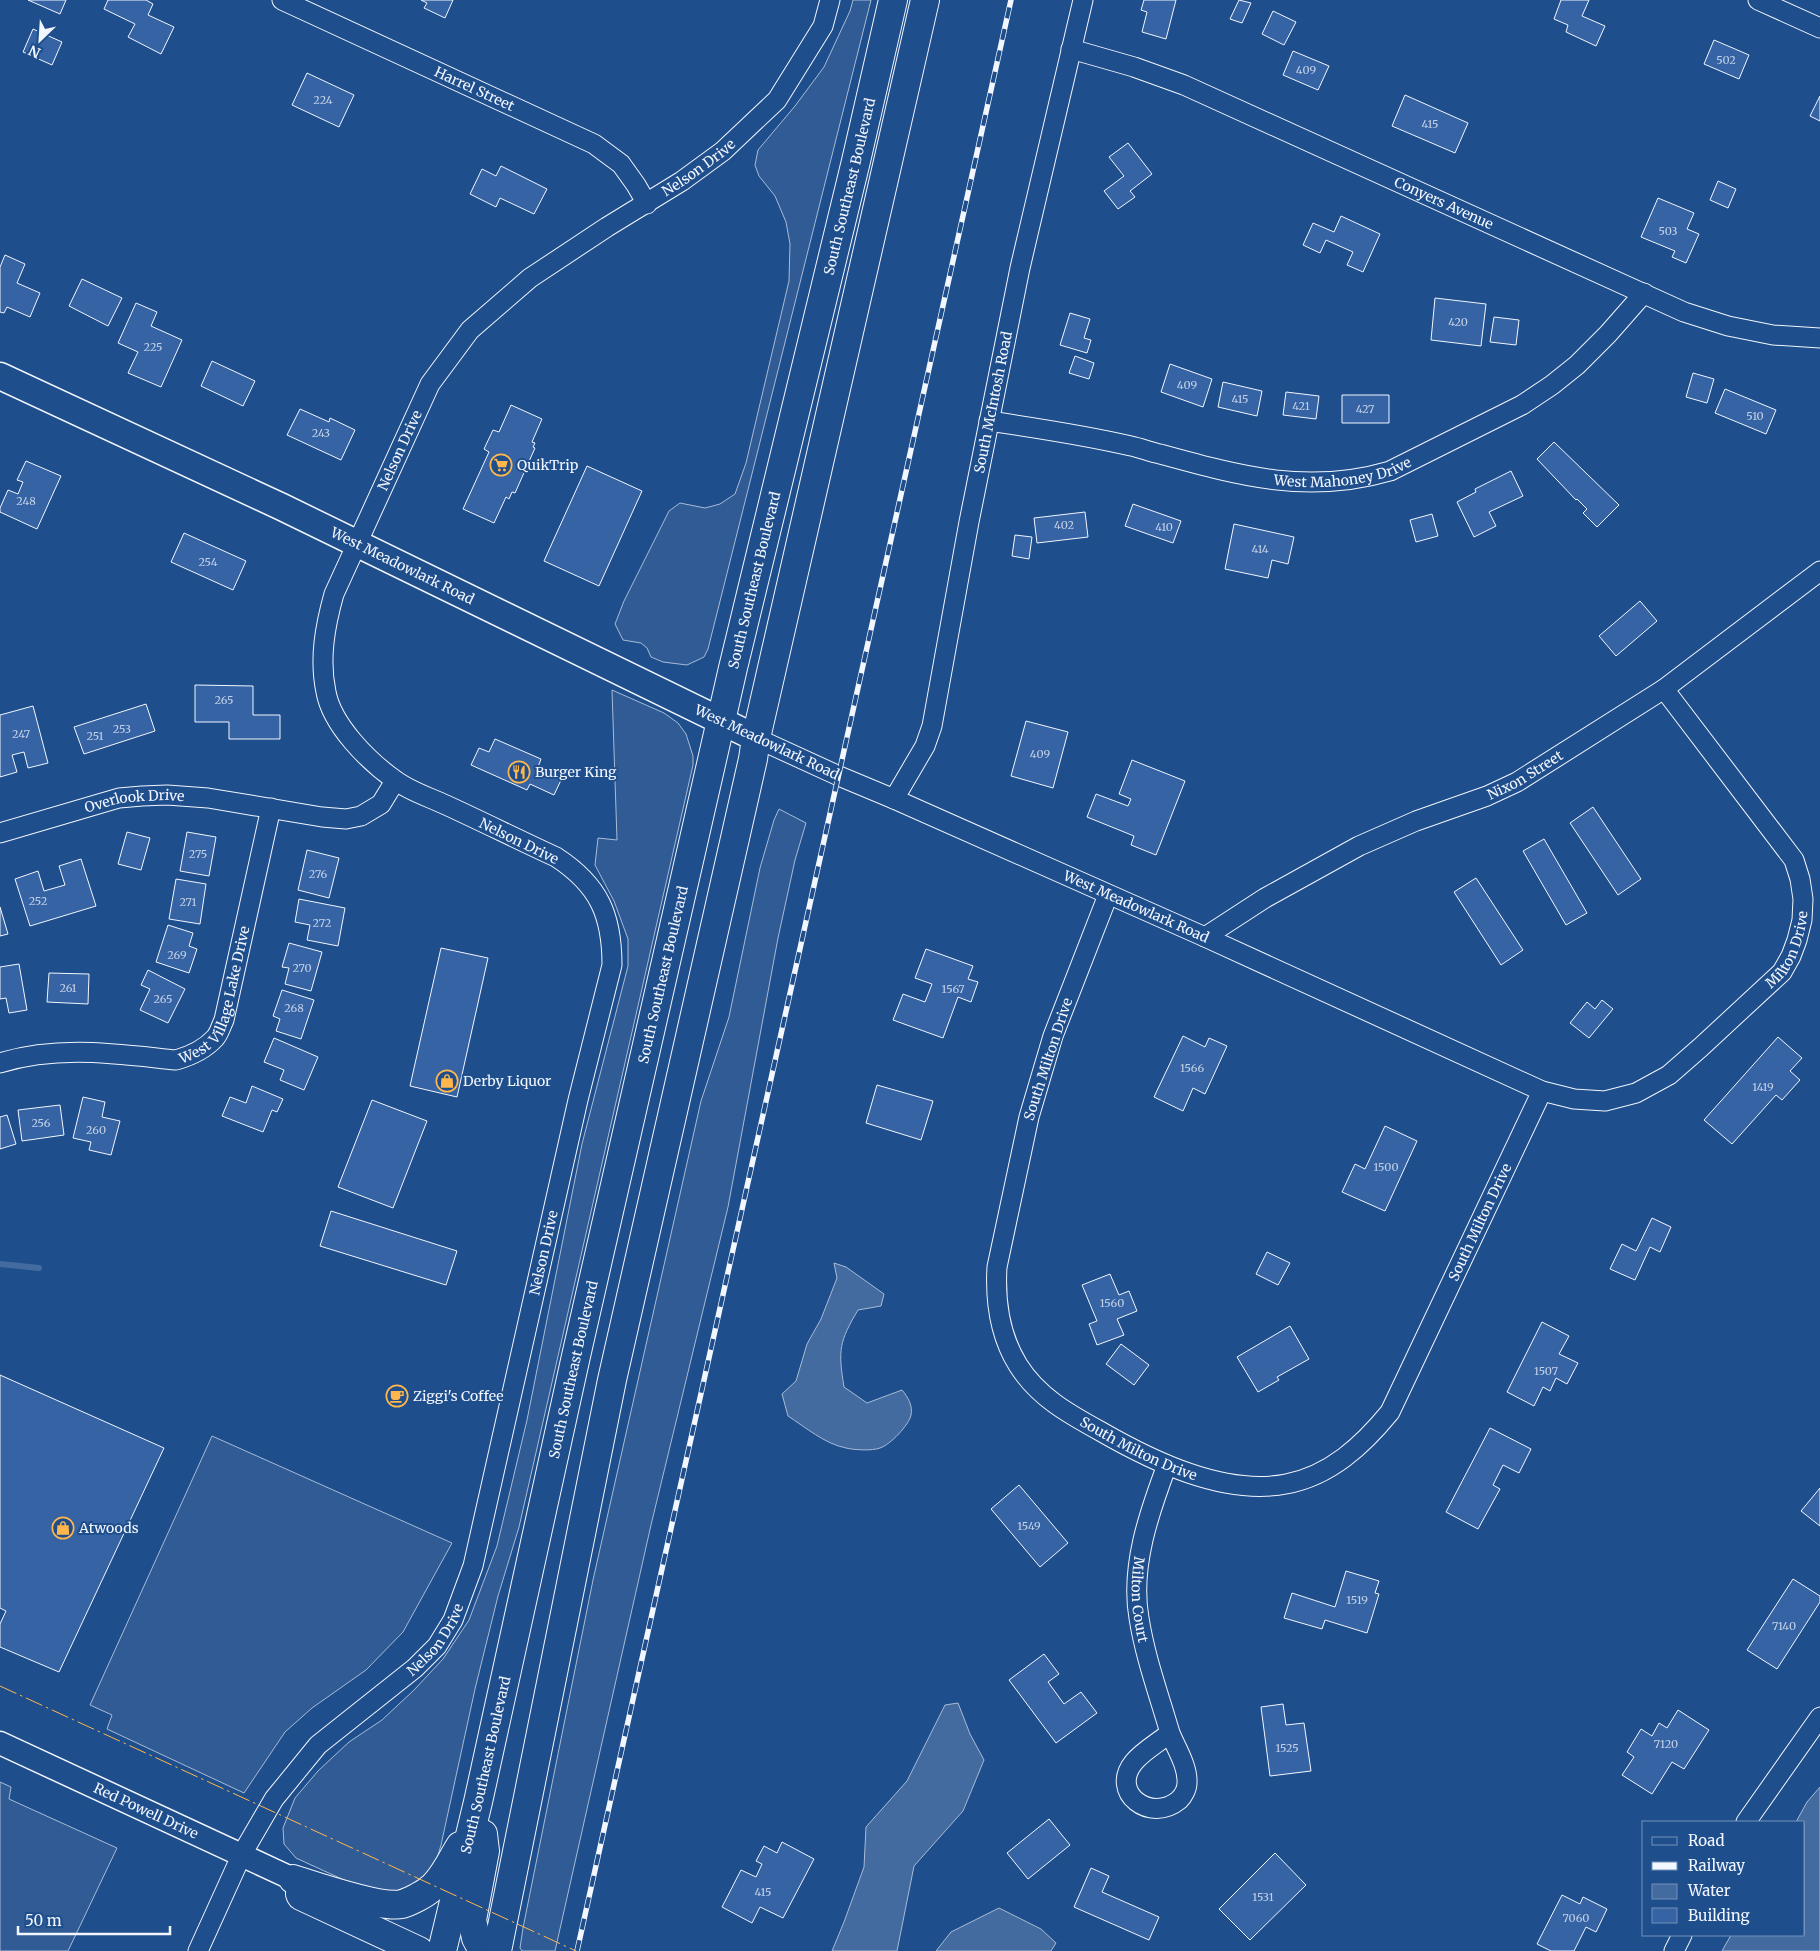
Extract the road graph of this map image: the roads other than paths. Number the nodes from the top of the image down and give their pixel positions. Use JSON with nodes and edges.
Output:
{"nodes":[{"id":1,"x":282,"y":0,"type":"edge"},
{"id":2,"x":830,"y":0,"type":"edge"},
{"id":3,"x":893,"y":0,"type":"edge"},
{"id":4,"x":925,"y":0,"type":"edge"},
{"id":5,"x":1083,"y":0,"type":"edge"},
{"id":6,"x":1758,"y":0,"type":"edge"},
{"id":7,"x":1820,"y":28,"type":"edge"},
{"id":8,"x":1071,"y":49,"type":"junction"},
{"id":9,"x":647,"y":204,"type":"junction"},
{"id":10,"x":1644,"y":292,"type":"junction"},
{"id":11,"x":1819,"y":340,"type":"edge"},
{"id":12,"x":1,"y":379,"type":"edge"},
{"id":13,"x":989,"y":421,"type":"junction"},
{"id":14,"x":357,"y":543,"type":"junction"},
{"id":15,"x":1820,"y":571,"type":"edge"},
{"id":16,"x":1664,"y":689,"type":"junction"},
{"id":17,"x":721,"y":721,"type":"junction"},
{"id":18,"x":756,"y":738,"type":"junction"},
{"id":19,"x":395,"y":781,"type":"junction"},
{"id":20,"x":894,"y":799,"type":"junction"},
{"id":21,"x":271,"y":808,"type":"junction"},
{"id":22,"x":0,"y":833,"type":"edge"},
{"id":23,"x":1108,"y":895,"type":"junction"},
{"id":24,"x":1205,"y":937,"type":"junction"},
{"id":25,"x":0,"y":1063,"type":"edge"},
{"id":26,"x":1542,"y":1091,"type":"junction"},
{"id":27,"x":1167,"y":1466,"type":"junction"},
{"id":28,"x":1820,"y":1718,"type":"edge"},
{"id":29,"x":1170,"y":1733,"type":"dead end"},
{"id":30,"x":0,"y":1743,"type":"edge"},
{"id":31,"x":476,"y":1813,"type":"junction"},
{"id":32,"x":1747,"y":1821,"type":"edge"},
{"id":33,"x":242,"y":1854,"type":"junction"},
{"id":34,"x":293,"y":1879,"type":"junction"},
{"id":35,"x":1682,"y":1936,"type":"edge"},
{"id":36,"x":198,"y":1951,"type":"edge"},
{"id":37,"x":419,"y":1951,"type":"edge"},
{"id":38,"x":442,"y":1951,"type":"edge"},
{"id":39,"x":483,"y":1951,"type":"edge"},
{"id":40,"x":497,"y":1951,"type":"edge"},
{"id":41,"x":1674,"y":1951,"type":"edge"}],
"edges":[{"from":1,"to":9,"type":"street","name":"Harrel Street"},
{"from":2,"to":9,"type":"street","name":"Nelson Drive"},
{"from":3,"to":17,"type":"main road","name":"South Southeast Boulevard"},
{"from":4,"to":18,"type":"main road"},
{"from":5,"to":8,"type":"street","name":"South McIntosh Road"},
{"from":6,"to":7,"type":"street"},
{"from":8,"to":10,"type":"street","name":"Conyers Avenue"},
{"from":8,"to":13,"type":"street","name":"South McIntosh Road"},
{"from":9,"to":14,"type":"street","name":"Nelson Drive"},
{"from":10,"to":11,"type":"street","name":"Conyers Avenue"},
{"from":10,"to":13,"type":"street","name":"West Mahoney Drive"},
{"from":12,"to":14,"type":"main road","name":"West Meadowlark Road"},
{"from":13,"to":20,"type":"street","name":"South McIntosh Road"},
{"from":14,"to":17,"type":"main road","name":"West Meadowlark Road"},
{"from":14,"to":19,"type":"street","name":"Nelson Drive"},
{"from":15,"to":16,"type":"street","name":"Nixon Street"},
{"from":16,"to":24,"type":"street","name":"Nixon Street"},
{"from":16,"to":26,"type":"street","name":"Milton Drive"},
{"from":17,"to":18,"type":"main road","name":"West Meadowlark Road"},
{"from":17,"to":31,"type":"main road","name":"South Southeast Boulevard"},
{"from":18,"to":20,"type":"street","name":"West Meadowlark Road"},
{"from":18,"to":40,"type":"main road"},
{"from":19,"to":21,"type":"street","name":"Overlook Drive"},
{"from":19,"to":33,"type":"street","name":"Nelson Drive"},
{"from":20,"to":23,"type":"street","name":"West Meadowlark Road"},
{"from":21,"to":22,"type":"street","name":"Overlook Drive"},
{"from":21,"to":25,"type":"street","name":"West Village Lake Drive"},
{"from":23,"to":24,"type":"street","name":"West Meadowlark Road"},
{"from":23,"to":27,"type":"street","name":"South Milton Drive"},
{"from":24,"to":26,"type":"street","name":"West Meadowlark Road"},
{"from":26,"to":27,"type":"street","name":"South Milton Drive"},
{"from":27,"to":29,"type":"street","name":"Milton Court"},
{"from":28,"to":32,"type":"street"},
{"from":30,"to":33,"type":"street","name":"Red Powell Drive"},
{"from":31,"to":34,"type":"main road"},
{"from":31,"to":38,"type":"main road","name":"South Southeast Boulevard"},
{"from":31,"to":39,"type":"main road"},
{"from":33,"to":34,"type":"street","name":"Red Powell Drive"},
{"from":33,"to":36,"type":"street","name":"Nelson Drive"},
{"from":34,"to":37,"type":"main road"},
{"from":35,"to":41,"type":"street"}]}
